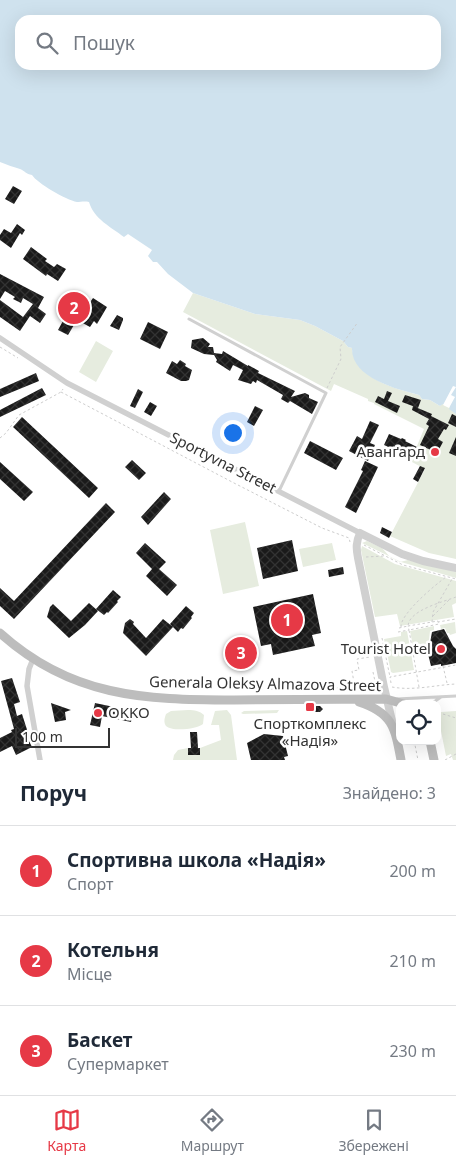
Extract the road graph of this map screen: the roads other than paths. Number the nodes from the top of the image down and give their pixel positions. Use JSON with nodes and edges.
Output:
{"nodes":[{"id":1,"x":189,"y":319,"type":"dead end"},
{"id":2,"x":0,"y":338,"type":"edge"},
{"id":3,"x":279,"y":492,"type":"junction"},
{"id":4,"x":360,"y":534,"type":"junction"},
{"id":5,"x":456,"y":568,"type":"edge"},
{"id":6,"x":0,"y":634,"type":"edge"},
{"id":7,"x":33,"y":659,"type":"junction"},
{"id":8,"x":456,"y":696,"type":"edge"},
{"id":9,"x":442,"y":697,"type":"junction"},
{"id":10,"x":349,"y":699,"type":"junction"},
{"id":11,"x":386,"y":699,"type":"junction"},
{"id":12,"x":437,"y":700,"type":"edge"},
{"id":13,"x":396,"y":702,"type":"edge"},
{"id":14,"x":396,"y":724,"type":"edge"},
{"id":15,"x":396,"y":725,"type":"edge"},
{"id":16,"x":399,"y":745,"type":"edge"},
{"id":17,"x":431,"y":745,"type":"edge"},
{"id":18,"x":40,"y":760,"type":"edge"},
{"id":19,"x":401,"y":760,"type":"edge"},
{"id":20,"x":434,"y":760,"type":"edge"}],
"edges":[{"from":1,"to":3,"type":"lane"},
{"from":2,"to":3,"type":"street","name":"Sportyvna Street"},
{"from":3,"to":4,"type":"street","name":"Sportyvna Street"},
{"from":4,"to":5,"type":"street","name":"Sportyvna Street"},
{"from":4,"to":11,"type":"street"},
{"from":6,"to":7,"type":"main road","name":"Generala Oleksy Almazova Street"},
{"from":7,"to":10,"type":"main road","name":"Generala Oleksy Almazova Street"},
{"from":7,"to":18,"type":"street"},
{"from":8,"to":9,"type":"lane","name":"Generala Oleksy Almazova Street"},
{"from":9,"to":11,"type":"lane","name":"Generala Oleksy Almazova Street"},
{"from":9,"to":12,"type":"lane"},
{"from":10,"to":11,"type":"main road","name":"Generala Oleksy Almazova Street"},
{"from":10,"to":15,"type":"main road"},
{"from":11,"to":13,"type":"main road"},
{"from":11,"to":14,"type":"street"},
{"from":16,"to":19,"type":"main road"},
{"from":17,"to":20,"type":"main road"}]}
